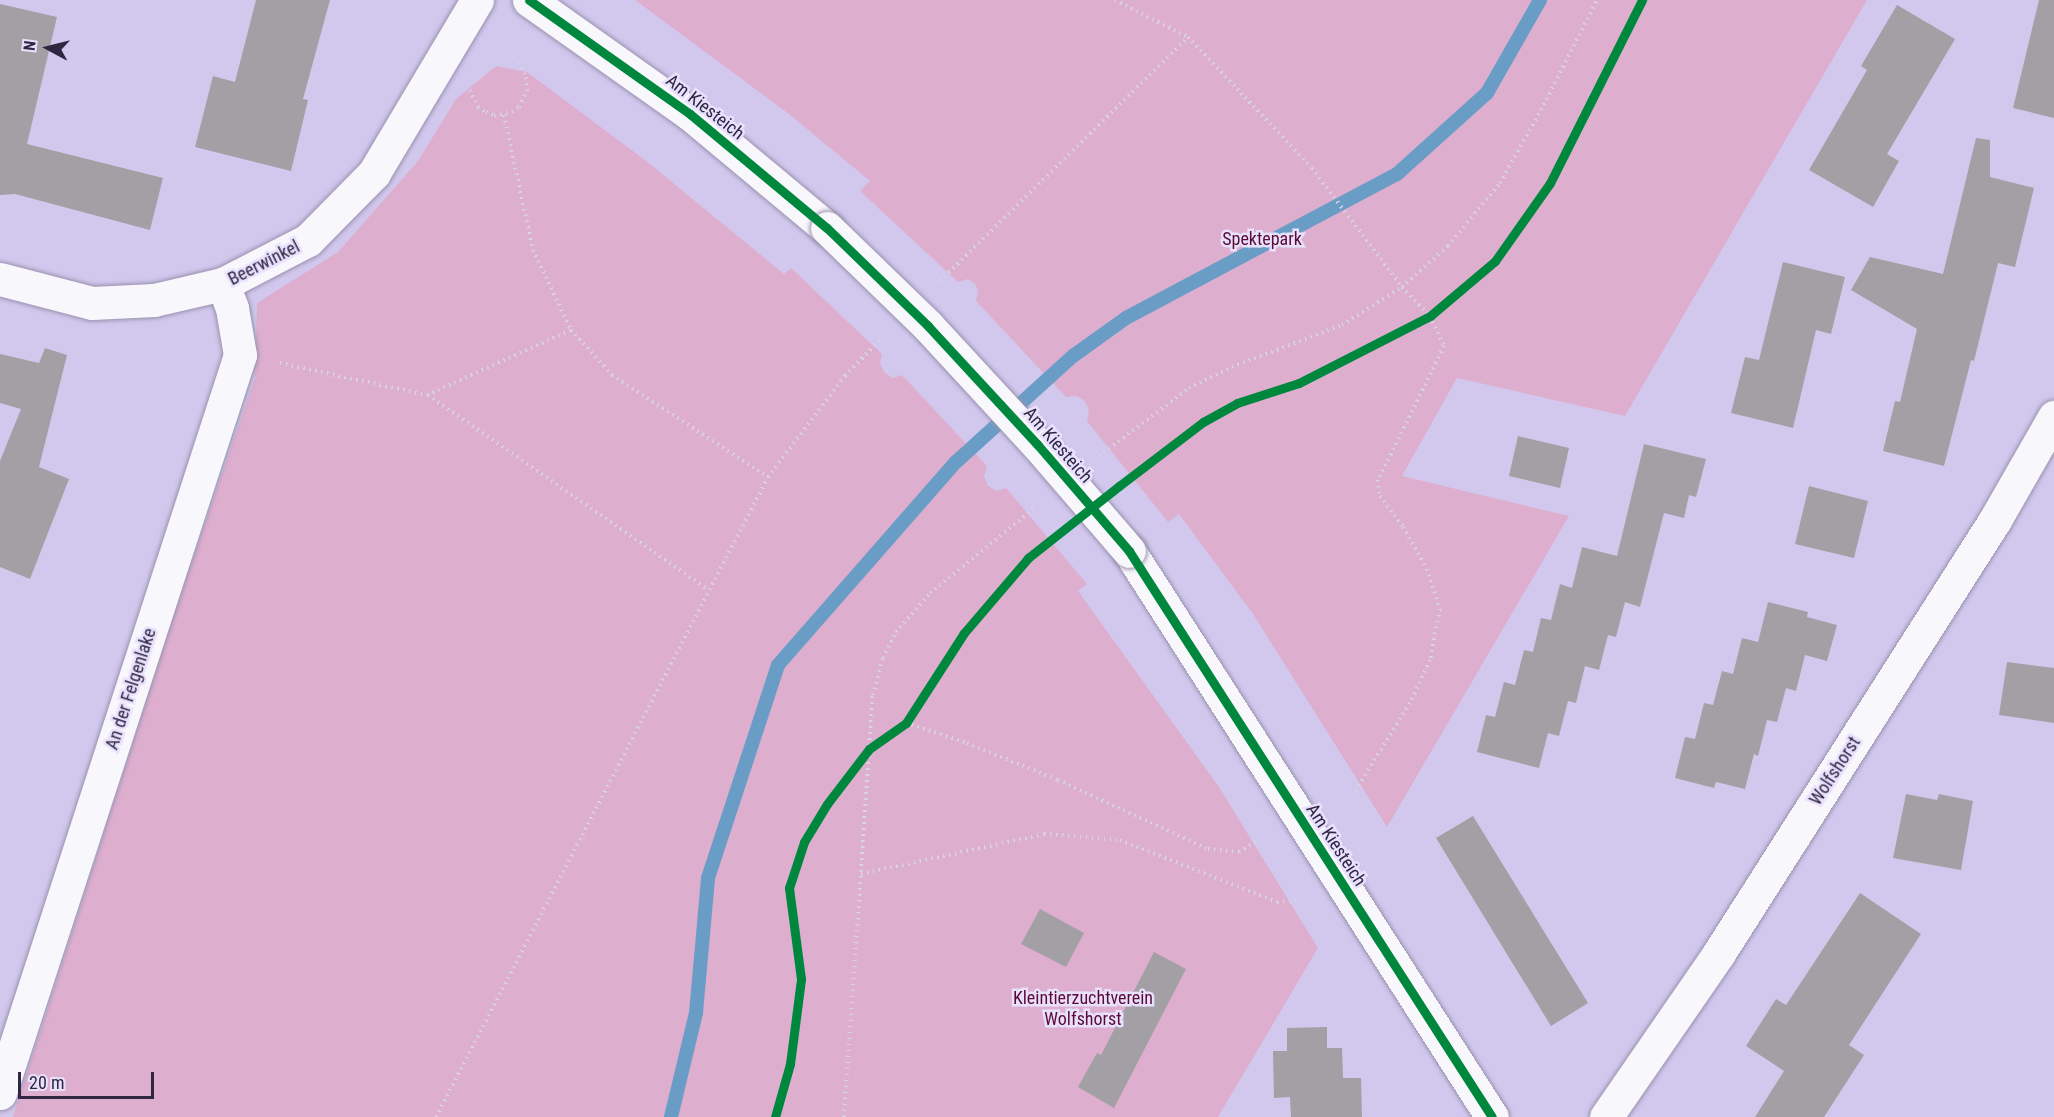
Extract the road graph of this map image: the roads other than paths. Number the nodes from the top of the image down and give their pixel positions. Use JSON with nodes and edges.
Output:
{"nodes":[{"id":1,"x":477,"y":0,"type":"edge"},
{"id":2,"x":529,"y":0,"type":"edge"},
{"id":3,"x":0,"y":279,"type":"edge"},
{"id":4,"x":223,"y":284,"type":"junction"},
{"id":5,"x":2054,"y":417,"type":"edge"},
{"id":6,"x":0,"y":1094,"type":"edge"},
{"id":7,"x":1492,"y":1117,"type":"edge"},
{"id":8,"x":1606,"y":1117,"type":"edge"}],
"edges":[{"from":1,"to":4,"type":"street","name":"Beerwinkel"},
{"from":2,"to":7,"type":"street","name":"Am Kiesteich","bridge":true},
{"from":3,"to":4,"type":"street","name":"Beerwinkel"},
{"from":4,"to":6,"type":"street","name":"An der Felgenlake"},
{"from":5,"to":8,"type":"street","name":"Wolfshorst"}]}
